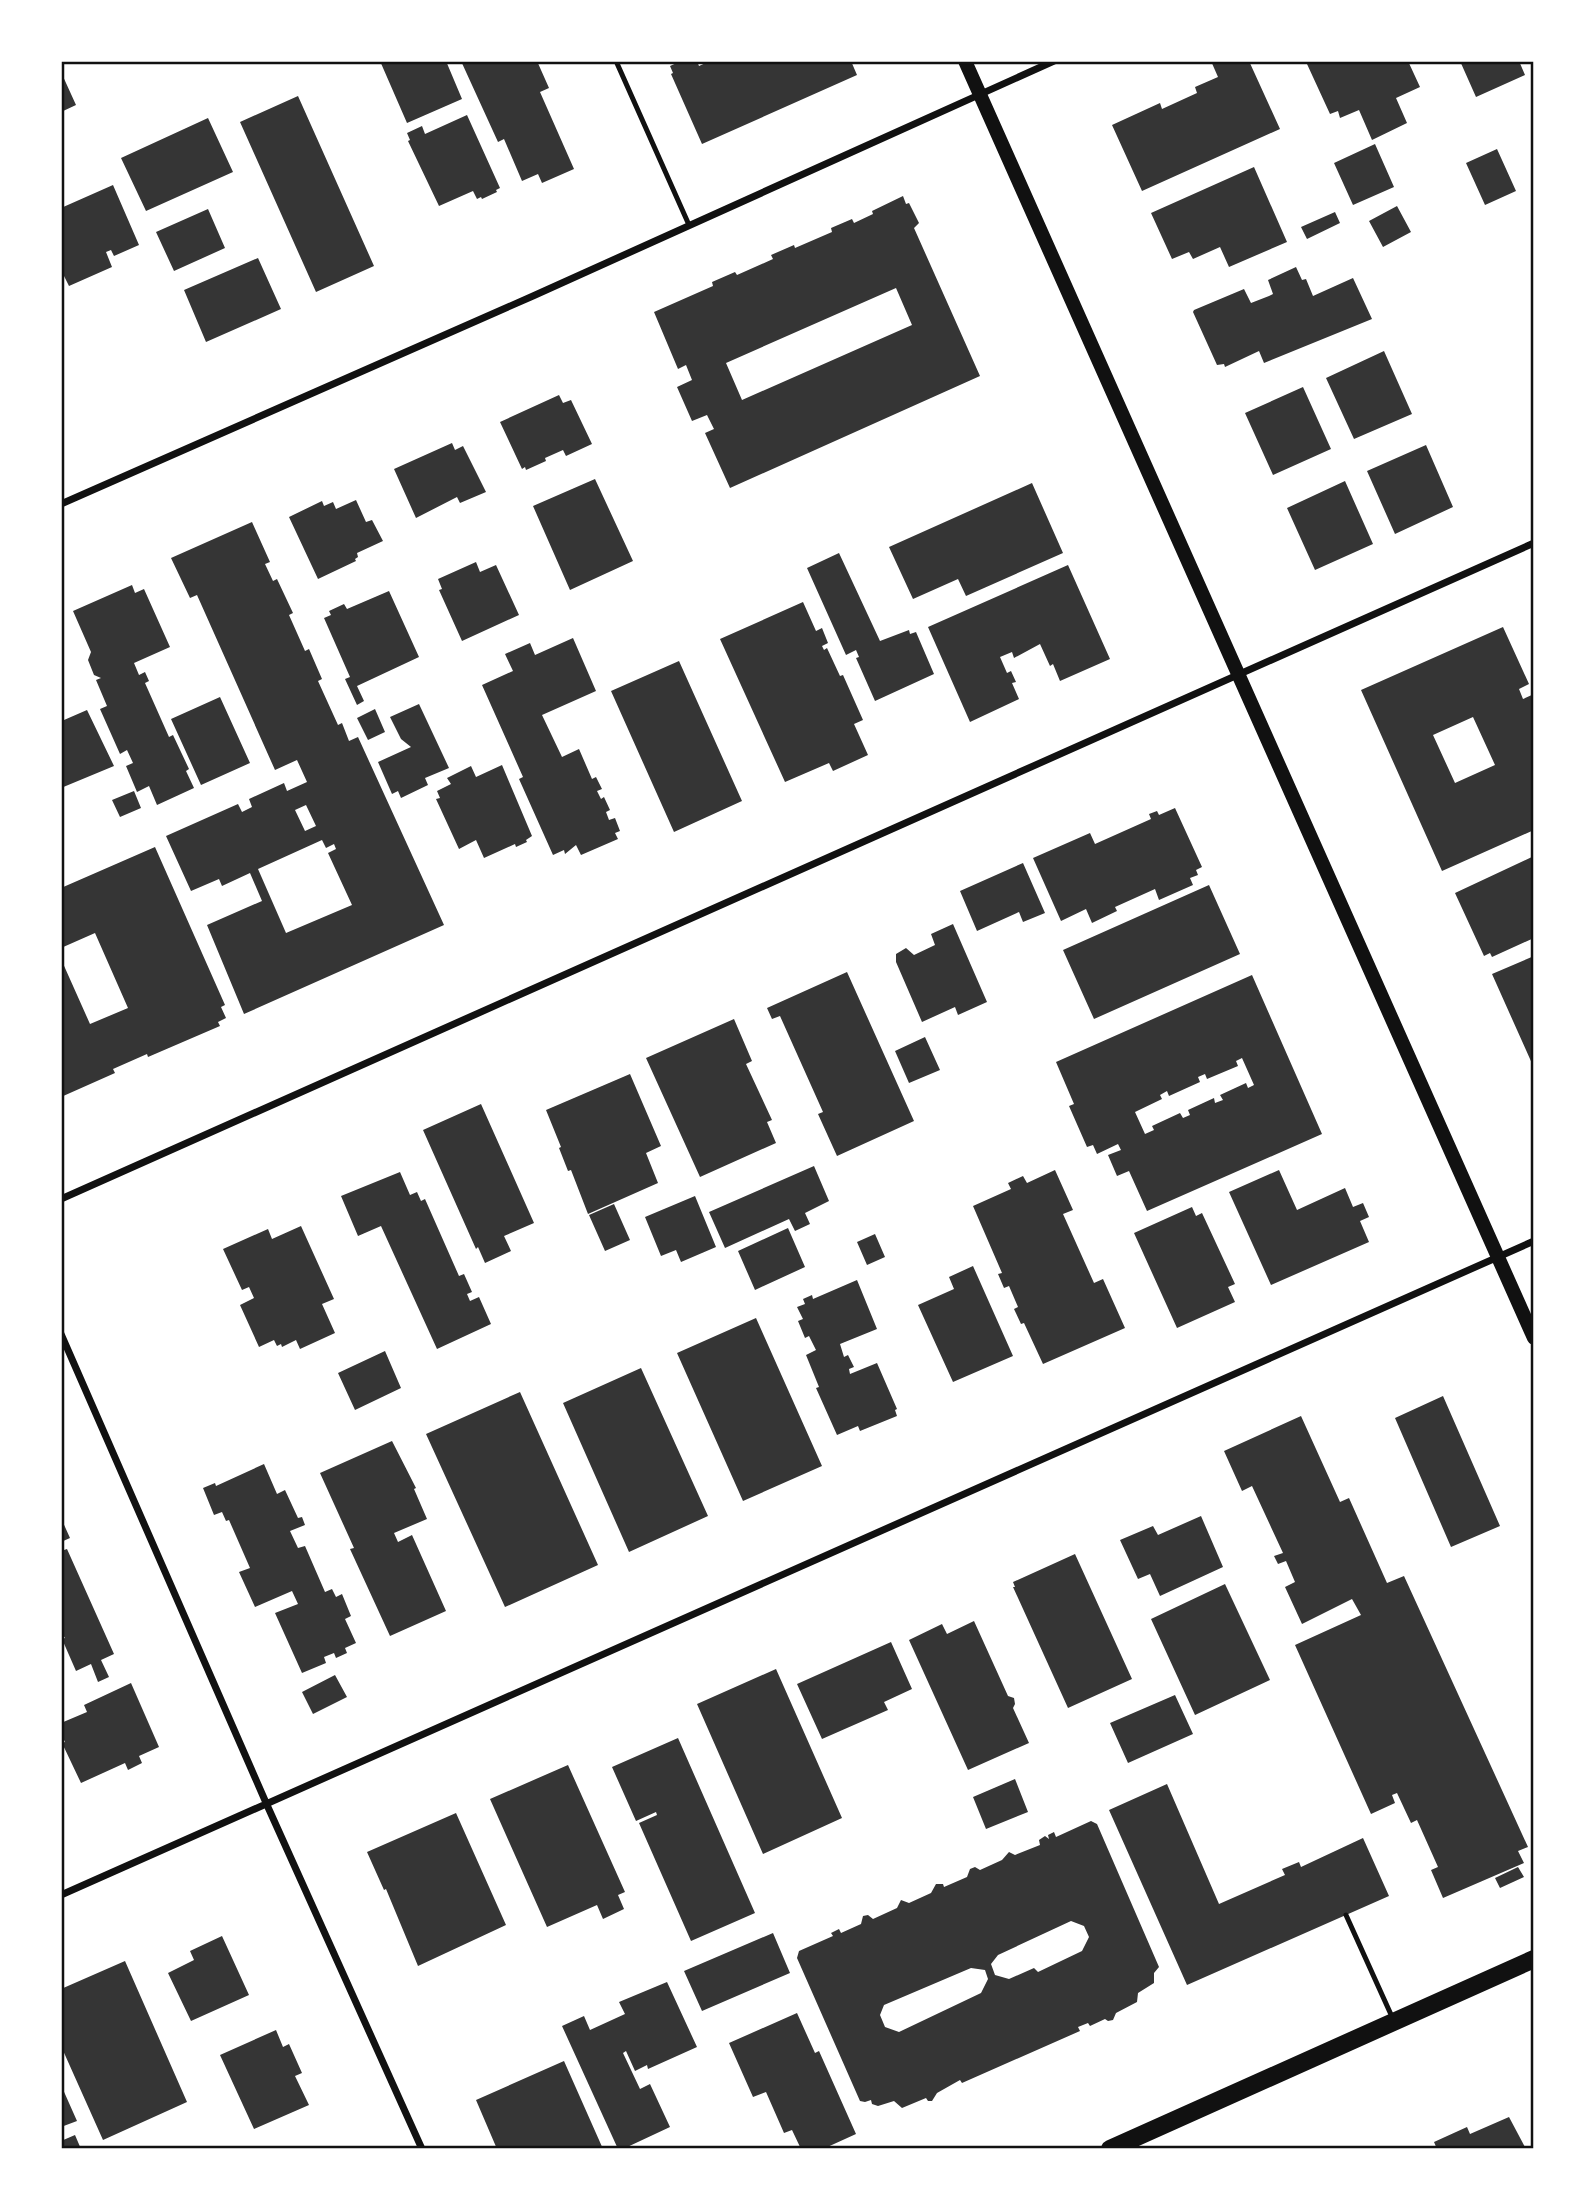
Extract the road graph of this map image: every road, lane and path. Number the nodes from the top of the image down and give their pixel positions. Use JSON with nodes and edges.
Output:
{"nodes":[{"id":1,"x":615,"y":61,"type":"edge"},
{"id":2,"x":965,"y":61,"type":"edge"},
{"id":3,"x":1054,"y":61,"type":"edge"},
{"id":4,"x":980,"y":95,"type":"junction"},
{"id":5,"x":689,"y":225,"type":"junction"},
{"id":6,"x":61,"y":504,"type":"edge"},
{"id":7,"x":1534,"y":543,"type":"edge"},
{"id":8,"x":1238,"y":674,"type":"junction"},
{"id":9,"x":61,"y":1199,"type":"edge"},
{"id":10,"x":1534,"y":1241,"type":"edge"},
{"id":11,"x":1498,"y":1257,"type":"junction"},
{"id":12,"x":61,"y":1334,"type":"edge"},
{"id":13,"x":1534,"y":1338,"type":"edge"},
{"id":14,"x":267,"y":1805,"type":"junction"},
{"id":15,"x":61,"y":1895,"type":"edge"},
{"id":16,"x":1346,"y":1915,"type":"dead end"},
{"id":17,"x":1534,"y":1959,"type":"edge"},
{"id":18,"x":1395,"y":2021,"type":"junction"},
{"id":19,"x":422,"y":2149,"type":"edge"},
{"id":20,"x":1110,"y":2149,"type":"edge"}],
"edges":[{"from":1,"to":5,"type":"lane"},
{"from":2,"to":4,"type":"main road"},
{"from":3,"to":4,"type":"street"},
{"from":4,"to":5,"type":"street"},
{"from":4,"to":8,"type":"main road"},
{"from":5,"to":6,"type":"street"},
{"from":7,"to":8,"type":"street"},
{"from":8,"to":9,"type":"street"},
{"from":8,"to":11,"type":"main road"},
{"from":10,"to":11,"type":"street"},
{"from":11,"to":13,"type":"main road"},
{"from":11,"to":14,"type":"street"},
{"from":12,"to":14,"type":"street"},
{"from":14,"to":15,"type":"street"},
{"from":14,"to":19,"type":"street"},
{"from":16,"to":18,"type":"lane"},
{"from":17,"to":18,"type":"main road"},
{"from":18,"to":20,"type":"main road"}]}
